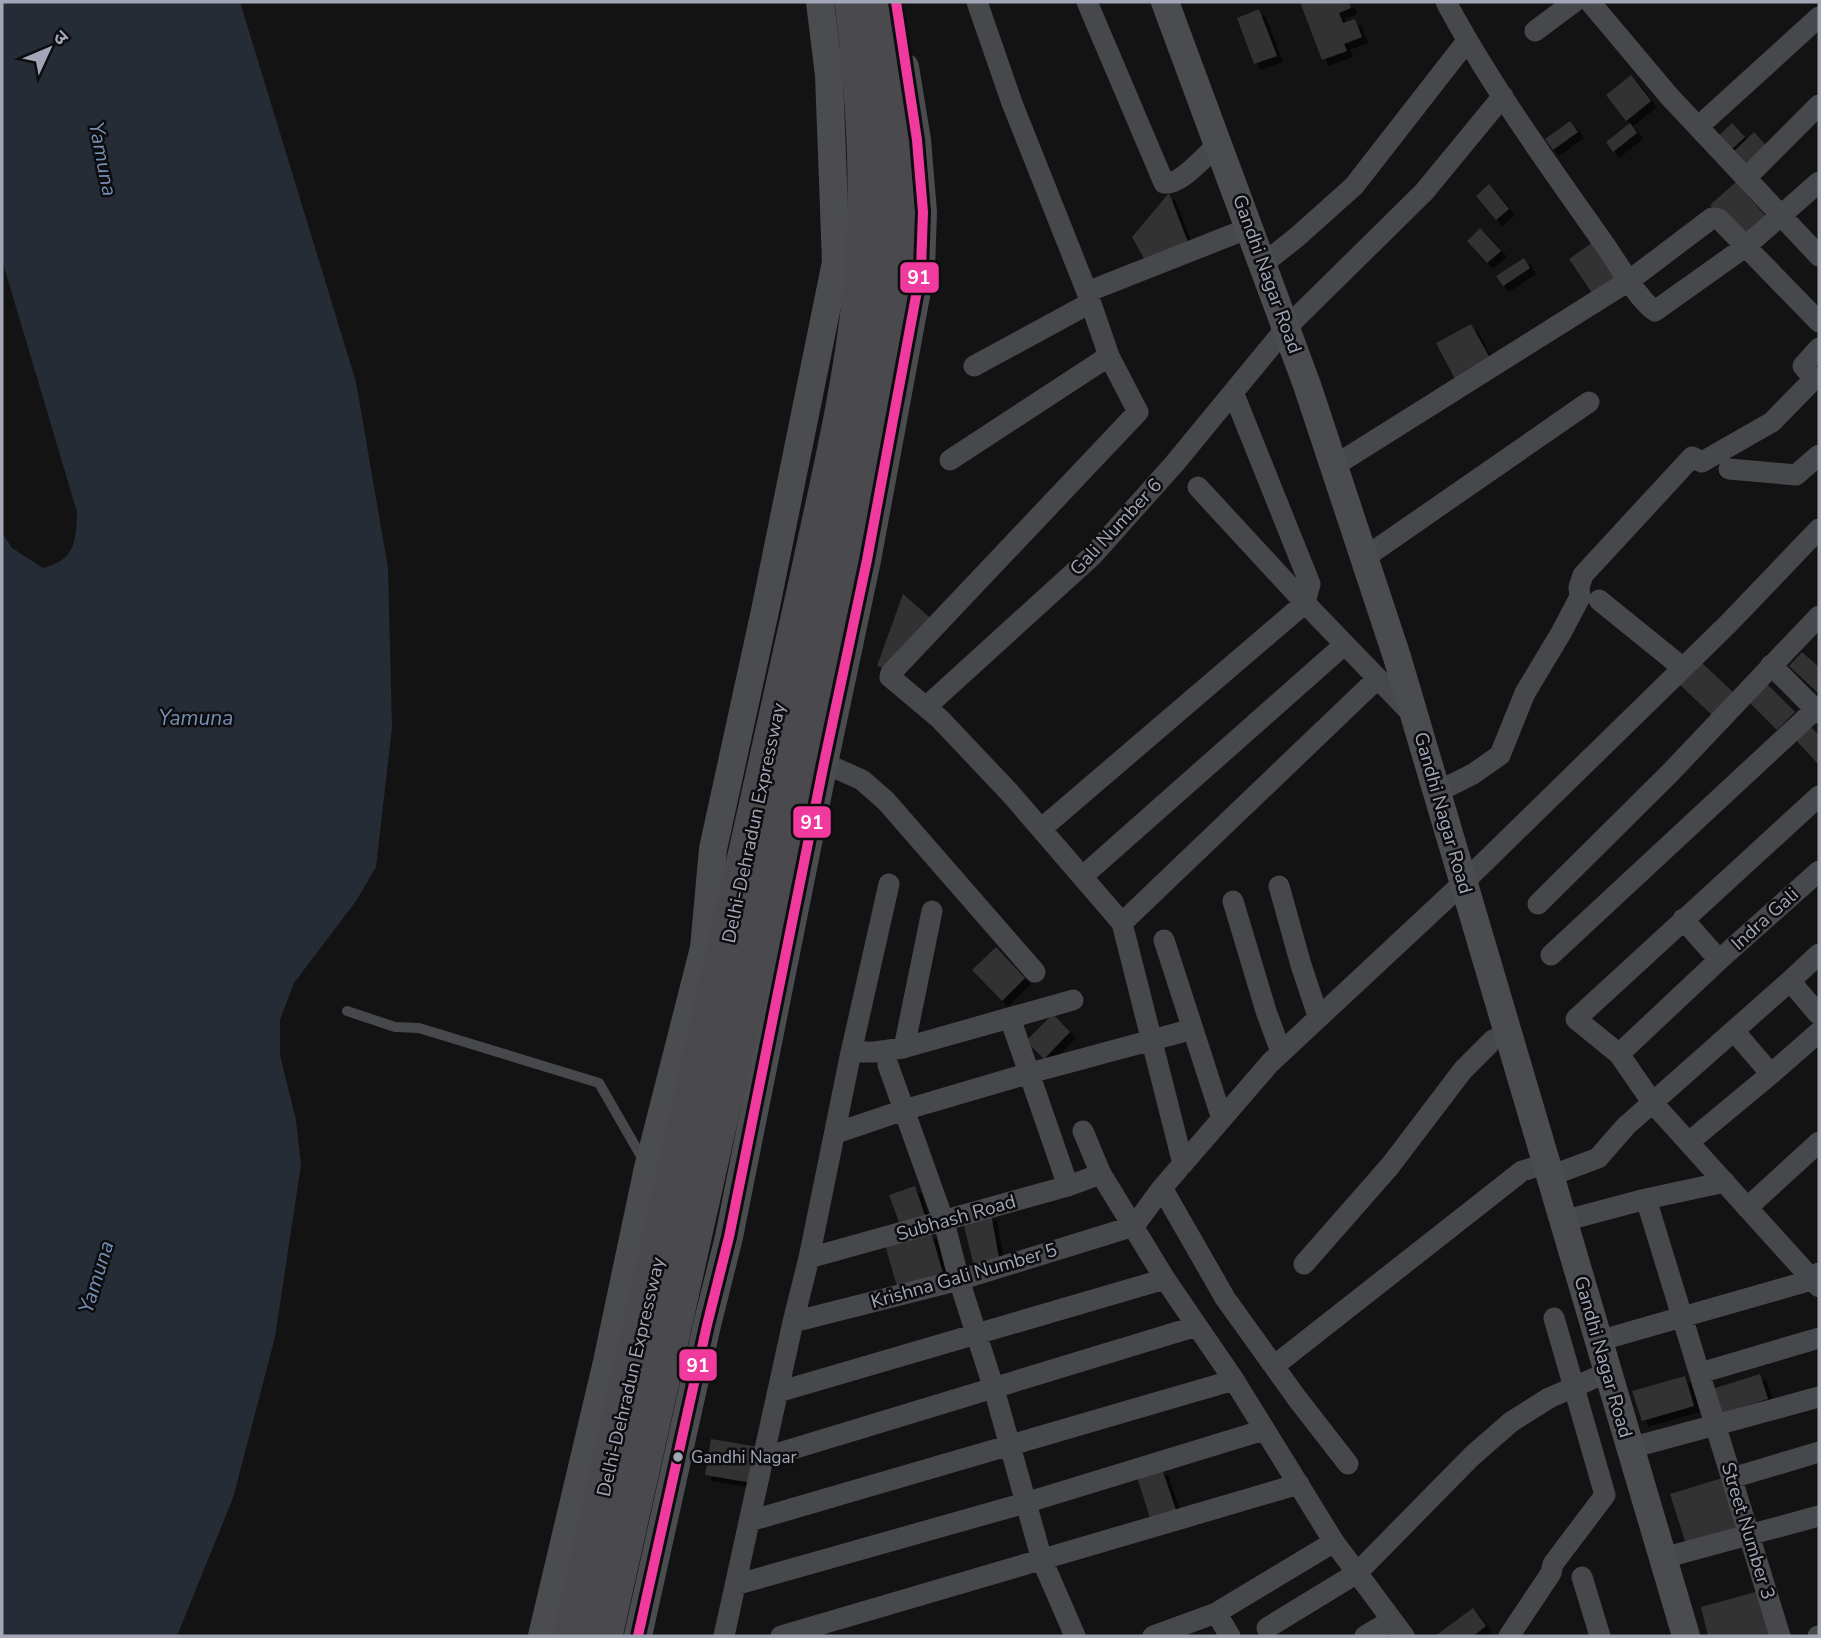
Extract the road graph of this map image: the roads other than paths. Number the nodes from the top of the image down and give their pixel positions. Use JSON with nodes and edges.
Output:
{"nodes":[{"id":1,"x":820,"y":2,"type":"edge"},
{"id":2,"x":853,"y":2,"type":"edge"},
{"id":3,"x":884,"y":2,"type":"edge"},
{"id":4,"x":896,"y":2,"type":"edge"},
{"id":5,"x":977,"y":2,"type":"edge"},
{"id":6,"x":1087,"y":2,"type":"edge"},
{"id":7,"x":1165,"y":2,"type":"edge"},
{"id":8,"x":1446,"y":2,"type":"edge"},
{"id":9,"x":1574,"y":2,"type":"edge"},
{"id":10,"x":1590,"y":2,"type":"edge"},
{"id":11,"x":1819,"y":17,"type":"edge"},
{"id":12,"x":1535,"y":31,"type":"dead end"},
{"id":13,"x":1467,"y":41,"type":"junction"},
{"id":14,"x":1503,"y":96,"type":"junction"},
{"id":15,"x":1819,"y":105,"type":"edge"},
{"id":16,"x":1698,"y":127,"type":"junction"},
{"id":17,"x":1218,"y":144,"type":"junction"},
{"id":18,"x":1746,"y":178,"type":"junction"},
{"id":19,"x":1819,"y":182,"type":"edge"},
{"id":20,"x":1782,"y":216,"type":"junction"},
{"id":21,"x":1249,"y":228,"type":"junction"},
{"id":22,"x":1745,"y":247,"type":"junction"},
{"id":23,"x":1819,"y":256,"type":"edge"},
{"id":24,"x":1263,"y":264,"type":"junction"},
{"id":25,"x":1630,"y":281,"type":"junction"},
{"id":26,"x":1088,"y":297,"type":"junction"},
{"id":27,"x":1819,"y":322,"type":"edge"},
{"id":28,"x":1286,"y":328,"type":"junction"},
{"id":29,"x":1819,"y":348,"type":"edge"},
{"id":30,"x":1109,"y":356,"type":"junction"},
{"id":31,"x":974,"y":366,"type":"dead end"},
{"id":32,"x":1233,"y":392,"type":"junction"},
{"id":33,"x":1589,"y":402,"type":"dead end"},
{"id":34,"x":1819,"y":455,"type":"edge"},
{"id":35,"x":950,"y":460,"type":"dead end"},
{"id":36,"x":1334,"y":466,"type":"junction"},
{"id":37,"x":1729,"y":469,"type":"dead end"},
{"id":38,"x":1198,"y":486,"type":"dead end"},
{"id":39,"x":1819,"y":529,"type":"edge"},
{"id":40,"x":1364,"y":558,"type":"junction"},
{"id":41,"x":1599,"y":600,"type":"dead end"},
{"id":42,"x":1305,"y":603,"type":"junction"},
{"id":43,"x":1819,"y":615,"type":"edge"},
{"id":44,"x":1344,"y":645,"type":"junction"},
{"id":45,"x":1771,"y":665,"type":"junction"},
{"id":46,"x":1683,"y":668,"type":"junction"},
{"id":47,"x":1377,"y":679,"type":"junction"},
{"id":48,"x":926,"y":707,"type":"junction"},
{"id":49,"x":1818,"y":710,"type":"edge"},
{"id":50,"x":1414,"y":716,"type":"junction"},
{"id":51,"x":824,"y":763,"type":"junction"},
{"id":52,"x":1437,"y":792,"type":"junction"},
{"id":53,"x":1819,"y":796,"type":"edge"},
{"id":54,"x":1041,"y":829,"type":"junction"},
{"id":55,"x":713,"y":849,"type":"junction"},
{"id":56,"x":803,"y":870,"type":"junction"},
{"id":57,"x":1819,"y":871,"type":"edge"},
{"id":58,"x":1083,"y":876,"type":"junction"},
{"id":59,"x":1463,"y":883,"type":"junction"},
{"id":60,"x":889,"y":884,"type":"dead end"},
{"id":61,"x":1279,"y":886,"type":"dead end"},
{"id":62,"x":1233,"y":901,"type":"dead end"},
{"id":63,"x":1538,"y":904,"type":"dead end"},
{"id":64,"x":932,"y":911,"type":"dead end"},
{"id":65,"x":1683,"y":919,"type":"junction"},
{"id":66,"x":1122,"y":923,"type":"junction"},
{"id":67,"x":1164,"y":940,"type":"dead end"},
{"id":68,"x":1819,"y":954,"type":"edge"},
{"id":69,"x":1550,"y":955,"type":"dead end"},
{"id":70,"x":1719,"y":960,"type":"junction"},
{"id":71,"x":1035,"y":972,"type":"dead end"},
{"id":72,"x":1790,"y":981,"type":"junction"},
{"id":73,"x":1073,"y":1000,"type":"dead end"},
{"id":74,"x":347,"y":1011,"type":"dead end"},
{"id":75,"x":1819,"y":1015,"type":"edge"},
{"id":76,"x":1318,"y":1016,"type":"junction"},
{"id":77,"x":1010,"y":1018,"type":"junction"},
{"id":78,"x":1193,"y":1029,"type":"junction"},
{"id":79,"x":1734,"y":1031,"type":"junction"},
{"id":80,"x":1819,"y":1032,"type":"edge"},
{"id":81,"x":1508,"y":1035,"type":"junction"},
{"id":82,"x":1150,"y":1042,"type":"junction"},
{"id":83,"x":904,"y":1048,"type":"junction"},
{"id":84,"x":852,"y":1052,"type":"junction"},
{"id":85,"x":1281,"y":1052,"type":"junction"},
{"id":86,"x":1619,"y":1054,"type":"junction"},
{"id":87,"x":888,"y":1065,"type":"dead end"},
{"id":88,"x":1030,"y":1073,"type":"junction"},
{"id":89,"x":1771,"y":1074,"type":"junction"},
{"id":90,"x":1652,"y":1102,"type":"junction"},
{"id":91,"x":904,"y":1110,"type":"junction"},
{"id":92,"x":1222,"y":1119,"type":"junction"},
{"id":93,"x":1083,"y":1131,"type":"dead end"},
{"id":94,"x":836,"y":1133,"type":"junction"},
{"id":95,"x":1689,"y":1142,"type":"junction"},
{"id":96,"x":1819,"y":1142,"type":"edge"},
{"id":97,"x":1183,"y":1164,"type":"junction"},
{"id":98,"x":648,"y":1168,"type":"junction"},
{"id":99,"x":1548,"y":1170,"type":"junction"},
{"id":100,"x":1101,"y":1174,"type":"junction"},
{"id":101,"x":1725,"y":1182,"type":"junction"},
{"id":102,"x":1068,"y":1186,"type":"junction"},
{"id":103,"x":1162,"y":1188,"type":"junction"},
{"id":104,"x":1646,"y":1199,"type":"junction"},
{"id":105,"x":1747,"y":1208,"type":"junction"},
{"id":106,"x":1563,"y":1221,"type":"junction"},
{"id":107,"x":944,"y":1222,"type":"junction"},
{"id":108,"x":1134,"y":1226,"type":"junction"},
{"id":109,"x":809,"y":1258,"type":"junction"},
{"id":110,"x":1304,"y":1264,"type":"dead end"},
{"id":111,"x":1166,"y":1279,"type":"junction"},
{"id":112,"x":959,"y":1280,"type":"junction"},
{"id":113,"x":1817,"y":1280,"type":"edge"},
{"id":114,"x":1682,"y":1317,"type":"junction"},
{"id":115,"x":1554,"y":1318,"type":"dead end"},
{"id":116,"x":793,"y":1322,"type":"junction"},
{"id":117,"x":1196,"y":1326,"type":"junction"},
{"id":118,"x":976,"y":1335,"type":"junction"},
{"id":119,"x":1819,"y":1338,"type":"edge"},
{"id":120,"x":1598,"y":1340,"type":"junction"},
{"id":121,"x":1274,"y":1366,"type":"junction"},
{"id":122,"x":1608,"y":1372,"type":"junction"},
{"id":123,"x":1700,"y":1373,"type":"junction"},
{"id":124,"x":1234,"y":1380,"type":"junction"},
{"id":125,"x":1574,"y":1387,"type":"junction"},
{"id":126,"x":994,"y":1389,"type":"junction"},
{"id":127,"x":778,"y":1392,"type":"junction"},
{"id":128,"x":1819,"y":1397,"type":"edge"},
{"id":129,"x":1716,"y":1425,"type":"junction"},
{"id":130,"x":1264,"y":1430,"type":"junction"},
{"id":131,"x":1009,"y":1447,"type":"junction"},
{"id":132,"x":1630,"y":1448,"type":"junction"},
{"id":133,"x":1819,"y":1452,"type":"edge"},
{"id":134,"x":763,"y":1458,"type":"junction"},
{"id":135,"x":1348,"y":1464,"type":"dead end"},
{"id":136,"x":1732,"y":1478,"type":"junction"},
{"id":137,"x":1299,"y":1484,"type":"junction"},
{"id":138,"x":1025,"y":1503,"type":"junction"},
{"id":139,"x":1819,"y":1516,"type":"edge"},
{"id":140,"x":750,"y":1521,"type":"junction"},
{"id":141,"x":1749,"y":1534,"type":"junction"},
{"id":142,"x":1334,"y":1542,"type":"junction"},
{"id":143,"x":561,"y":1548,"type":"junction"},
{"id":144,"x":1663,"y":1558,"type":"junction"},
{"id":145,"x":1042,"y":1560,"type":"junction"},
{"id":146,"x":653,"y":1567,"type":"junction"},
{"id":147,"x":1357,"y":1573,"type":"junction"},
{"id":148,"x":1582,"y":1577,"type":"dead end"},
{"id":149,"x":735,"y":1585,"type":"junction"},
{"id":150,"x":1249,"y":1595,"type":"junction"},
{"id":151,"x":1216,"y":1613,"type":"junction"},
{"id":152,"x":1398,"y":1628,"type":"edge"},
{"id":153,"x":1270,"y":1632,"type":"edge"},
{"id":154,"x":542,"y":1636,"type":"edge"},
{"id":155,"x":572,"y":1636,"type":"edge"},
{"id":156,"x":604,"y":1636,"type":"edge"},
{"id":157,"x":638,"y":1636,"type":"edge"},
{"id":158,"x":724,"y":1636,"type":"edge"},
{"id":159,"x":780,"y":1636,"type":"edge"},
{"id":160,"x":1075,"y":1636,"type":"edge"},
{"id":161,"x":1153,"y":1636,"type":"edge"},
{"id":162,"x":1230,"y":1636,"type":"edge"},
{"id":163,"x":1365,"y":1636,"type":"edge"},
{"id":164,"x":1509,"y":1636,"type":"edge"},
{"id":165,"x":1600,"y":1636,"type":"edge"},
{"id":166,"x":1686,"y":1636,"type":"edge"},
{"id":167,"x":1780,"y":1636,"type":"edge"}],
"edges":[{"from":1,"to":55,"type":"street"},
{"from":2,"to":155,"type":"highway","name":"Delhi-Dehradun Expressway","bridge":true},
{"from":3,"to":156,"type":"highway","name":"Delhi-Dehradun Expressway","bridge":true},
{"from":4,"to":51,"type":"street"},
{"from":5,"to":26,"type":"street"},
{"from":6,"to":17,"type":"street"},
{"from":7,"to":17,"type":"street","name":"Gandhi Nagar Road"},
{"from":8,"to":13,"type":"street"},
{"from":9,"to":12,"type":"street"},
{"from":10,"to":16,"type":"street"},
{"from":11,"to":16,"type":"street"},
{"from":13,"to":14,"type":"street"},
{"from":13,"to":24,"type":"street"},
{"from":14,"to":25,"type":"street"},
{"from":14,"to":28,"type":"street","name":"Gali Number 6"},
{"from":15,"to":18,"type":"street"},
{"from":16,"to":18,"type":"street"},
{"from":17,"to":21,"type":"street","name":"Gandhi Nagar Road"},
{"from":18,"to":20,"type":"street"},
{"from":19,"to":20,"type":"street"},
{"from":20,"to":22,"type":"street"},
{"from":20,"to":23,"type":"street"},
{"from":21,"to":24,"type":"street","name":"Gandhi Nagar Road"},
{"from":21,"to":26,"type":"street"},
{"from":22,"to":25,"type":"street"},
{"from":22,"to":25,"type":"street"},
{"from":22,"to":27,"type":"street"},
{"from":24,"to":28,"type":"street","name":"Gandhi Nagar Road"},
{"from":25,"to":36,"type":"street"},
{"from":26,"to":30,"type":"street"},
{"from":26,"to":31,"type":"street"},
{"from":28,"to":32,"type":"street","name":"Gali Number 6"},
{"from":28,"to":36,"type":"street","name":"Gandhi Nagar Road"},
{"from":29,"to":52,"type":"street"},
{"from":30,"to":35,"type":"street"},
{"from":30,"to":48,"type":"street"},
{"from":32,"to":42,"type":"street"},
{"from":32,"to":48,"type":"street","name":"Gali Number 6"},
{"from":33,"to":40,"type":"street"},
{"from":34,"to":37,"type":"street"},
{"from":36,"to":40,"type":"street","name":"Gandhi Nagar Road"},
{"from":38,"to":42,"type":"street"},
{"from":39,"to":46,"type":"street"},
{"from":40,"to":50,"type":"street","name":"Gandhi Nagar Road"},
{"from":41,"to":46,"type":"street"},
{"from":42,"to":44,"type":"street"},
{"from":42,"to":54,"type":"street"},
{"from":43,"to":45,"type":"street"},
{"from":44,"to":47,"type":"street"},
{"from":44,"to":58,"type":"street"},
{"from":45,"to":49,"type":"street"},
{"from":45,"to":63,"type":"street"},
{"from":46,"to":59,"type":"street"},
{"from":47,"to":50,"type":"street"},
{"from":47,"to":66,"type":"street"},
{"from":48,"to":54,"type":"street"},
{"from":49,"to":69,"type":"street"},
{"from":50,"to":52,"type":"street","name":"Gandhi Nagar Road"},
{"from":51,"to":56,"type":"street"},
{"from":51,"to":71,"type":"street"},
{"from":52,"to":59,"type":"street","name":"Gandhi Nagar Road"},
{"from":53,"to":65,"type":"street"},
{"from":54,"to":58,"type":"street"},
{"from":55,"to":56,"type":"street"},
{"from":55,"to":98,"type":"street"},
{"from":56,"to":146,"type":"street"},
{"from":57,"to":70,"type":"street","name":"Indra Gali"},
{"from":58,"to":66,"type":"street"},
{"from":59,"to":76,"type":"street"},
{"from":59,"to":81,"type":"street","name":"Gandhi Nagar Road"},
{"from":60,"to":84,"type":"street"},
{"from":61,"to":76,"type":"street"},
{"from":62,"to":85,"type":"street"},
{"from":64,"to":83,"type":"street"},
{"from":65,"to":70,"type":"street","name":"Indra Gali"},
{"from":65,"to":86,"type":"street"},
{"from":66,"to":82,"type":"street"},
{"from":67,"to":78,"type":"street"},
{"from":68,"to":72,"type":"street"},
{"from":70,"to":86,"type":"street"},
{"from":72,"to":75,"type":"street"},
{"from":72,"to":79,"type":"street"},
{"from":73,"to":77,"type":"street"},
{"from":74,"to":98,"type":"lane"},
{"from":76,"to":85,"type":"street"},
{"from":77,"to":83,"type":"street"},
{"from":77,"to":88,"type":"street"},
{"from":78,"to":82,"type":"street"},
{"from":78,"to":92,"type":"street"},
{"from":79,"to":89,"type":"street"},
{"from":79,"to":90,"type":"street"},
{"from":80,"to":89,"type":"street"},
{"from":81,"to":99,"type":"street","name":"Gandhi Nagar Road"},
{"from":81,"to":110,"type":"street"},
{"from":82,"to":88,"type":"street"},
{"from":82,"to":97,"type":"street"},
{"from":83,"to":84,"type":"street"},
{"from":84,"to":94,"type":"street"},
{"from":85,"to":92,"type":"street"},
{"from":86,"to":90,"type":"street"},
{"from":87,"to":91,"type":"street"},
{"from":88,"to":91,"type":"street"},
{"from":88,"to":102,"type":"street"},
{"from":89,"to":95,"type":"street"},
{"from":90,"to":95,"type":"street"},
{"from":90,"to":99,"type":"street"},
{"from":91,"to":94,"type":"street"},
{"from":91,"to":107,"type":"street"},
{"from":92,"to":97,"type":"street"},
{"from":93,"to":100,"type":"street"},
{"from":94,"to":109,"type":"street"},
{"from":95,"to":101,"type":"street"},
{"from":96,"to":105,"type":"street"},
{"from":97,"to":103,"type":"street"},
{"from":98,"to":143,"type":"street"},
{"from":99,"to":106,"type":"street","name":"Gandhi Nagar Road"},
{"from":99,"to":121,"type":"street"},
{"from":100,"to":102,"type":"street","name":"Subhash Road"},
{"from":100,"to":108,"type":"street"},
{"from":101,"to":104,"type":"street"},
{"from":101,"to":105,"type":"street"},
{"from":102,"to":107,"type":"street","name":"Subhash Road"},
{"from":103,"to":108,"type":"street"},
{"from":103,"to":121,"type":"street"},
{"from":104,"to":106,"type":"street"},
{"from":104,"to":114,"type":"street","name":"Street Number 3"},
{"from":105,"to":113,"type":"street"},
{"from":106,"to":120,"type":"street","name":"Gandhi Nagar Road"},
{"from":107,"to":109,"type":"street","name":"Subhash Road"},
{"from":107,"to":112,"type":"street"},
{"from":108,"to":111,"type":"street"},
{"from":108,"to":112,"type":"street","name":"Krishna Gali Number 5"},
{"from":109,"to":116,"type":"street"},
{"from":111,"to":117,"type":"street"},
{"from":111,"to":118,"type":"street"},
{"from":112,"to":116,"type":"street","name":"Krishna Gali Number 5"},
{"from":112,"to":118,"type":"street"},
{"from":113,"to":114,"type":"street"},
{"from":114,"to":120,"type":"street"},
{"from":114,"to":123,"type":"street","name":"Street Number 3"},
{"from":115,"to":125,"type":"street"},
{"from":116,"to":127,"type":"street"},
{"from":117,"to":124,"type":"street"},
{"from":117,"to":126,"type":"street"},
{"from":118,"to":126,"type":"street"},
{"from":118,"to":127,"type":"street"},
{"from":119,"to":123,"type":"street"},
{"from":120,"to":122,"type":"street","name":"Gandhi Nagar Road"},
{"from":121,"to":135,"type":"street"},
{"from":122,"to":125,"type":"street"},
{"from":122,"to":132,"type":"street","name":"Gandhi Nagar Road"},
{"from":123,"to":129,"type":"street","name":"Street Number 3"},
{"from":124,"to":130,"type":"street"},
{"from":124,"to":131,"type":"street"},
{"from":125,"to":147,"type":"street"},
{"from":125,"to":164,"type":"street"},
{"from":126,"to":131,"type":"street"},
{"from":126,"to":134,"type":"street"},
{"from":127,"to":134,"type":"street"},
{"from":128,"to":129,"type":"street"},
{"from":129,"to":132,"type":"street"},
{"from":129,"to":136,"type":"street","name":"Street Number 3"},
{"from":130,"to":137,"type":"street"},
{"from":130,"to":138,"type":"street"},
{"from":131,"to":138,"type":"street"},
{"from":131,"to":140,"type":"street"},
{"from":132,"to":144,"type":"street","name":"Gandhi Nagar Road"},
{"from":133,"to":136,"type":"street"},
{"from":134,"to":140,"type":"street"},
{"from":136,"to":141,"type":"street","name":"Street Number 3"},
{"from":137,"to":142,"type":"street"},
{"from":137,"to":145,"type":"street"},
{"from":138,"to":145,"type":"street"},
{"from":138,"to":149,"type":"street"},
{"from":139,"to":141,"type":"street"},
{"from":140,"to":149,"type":"street"},
{"from":141,"to":144,"type":"street"},
{"from":141,"to":167,"type":"street","name":"Street Number 3"},
{"from":142,"to":147,"type":"street"},
{"from":142,"to":150,"type":"street"},
{"from":143,"to":146,"type":"street"},
{"from":143,"to":154,"type":"street"},
{"from":144,"to":166,"type":"street","name":"Gandhi Nagar Road"},
{"from":145,"to":159,"type":"street"},
{"from":145,"to":160,"type":"street"},
{"from":146,"to":157,"type":"street"},
{"from":147,"to":152,"type":"street"},
{"from":147,"to":153,"type":"street"},
{"from":148,"to":165,"type":"street"},
{"from":149,"to":158,"type":"street"},
{"from":150,"to":151,"type":"street"},
{"from":150,"to":153,"type":"street"},
{"from":151,"to":161,"type":"street"},
{"from":151,"to":162,"type":"street"},
{"from":152,"to":163,"type":"street"}]}
